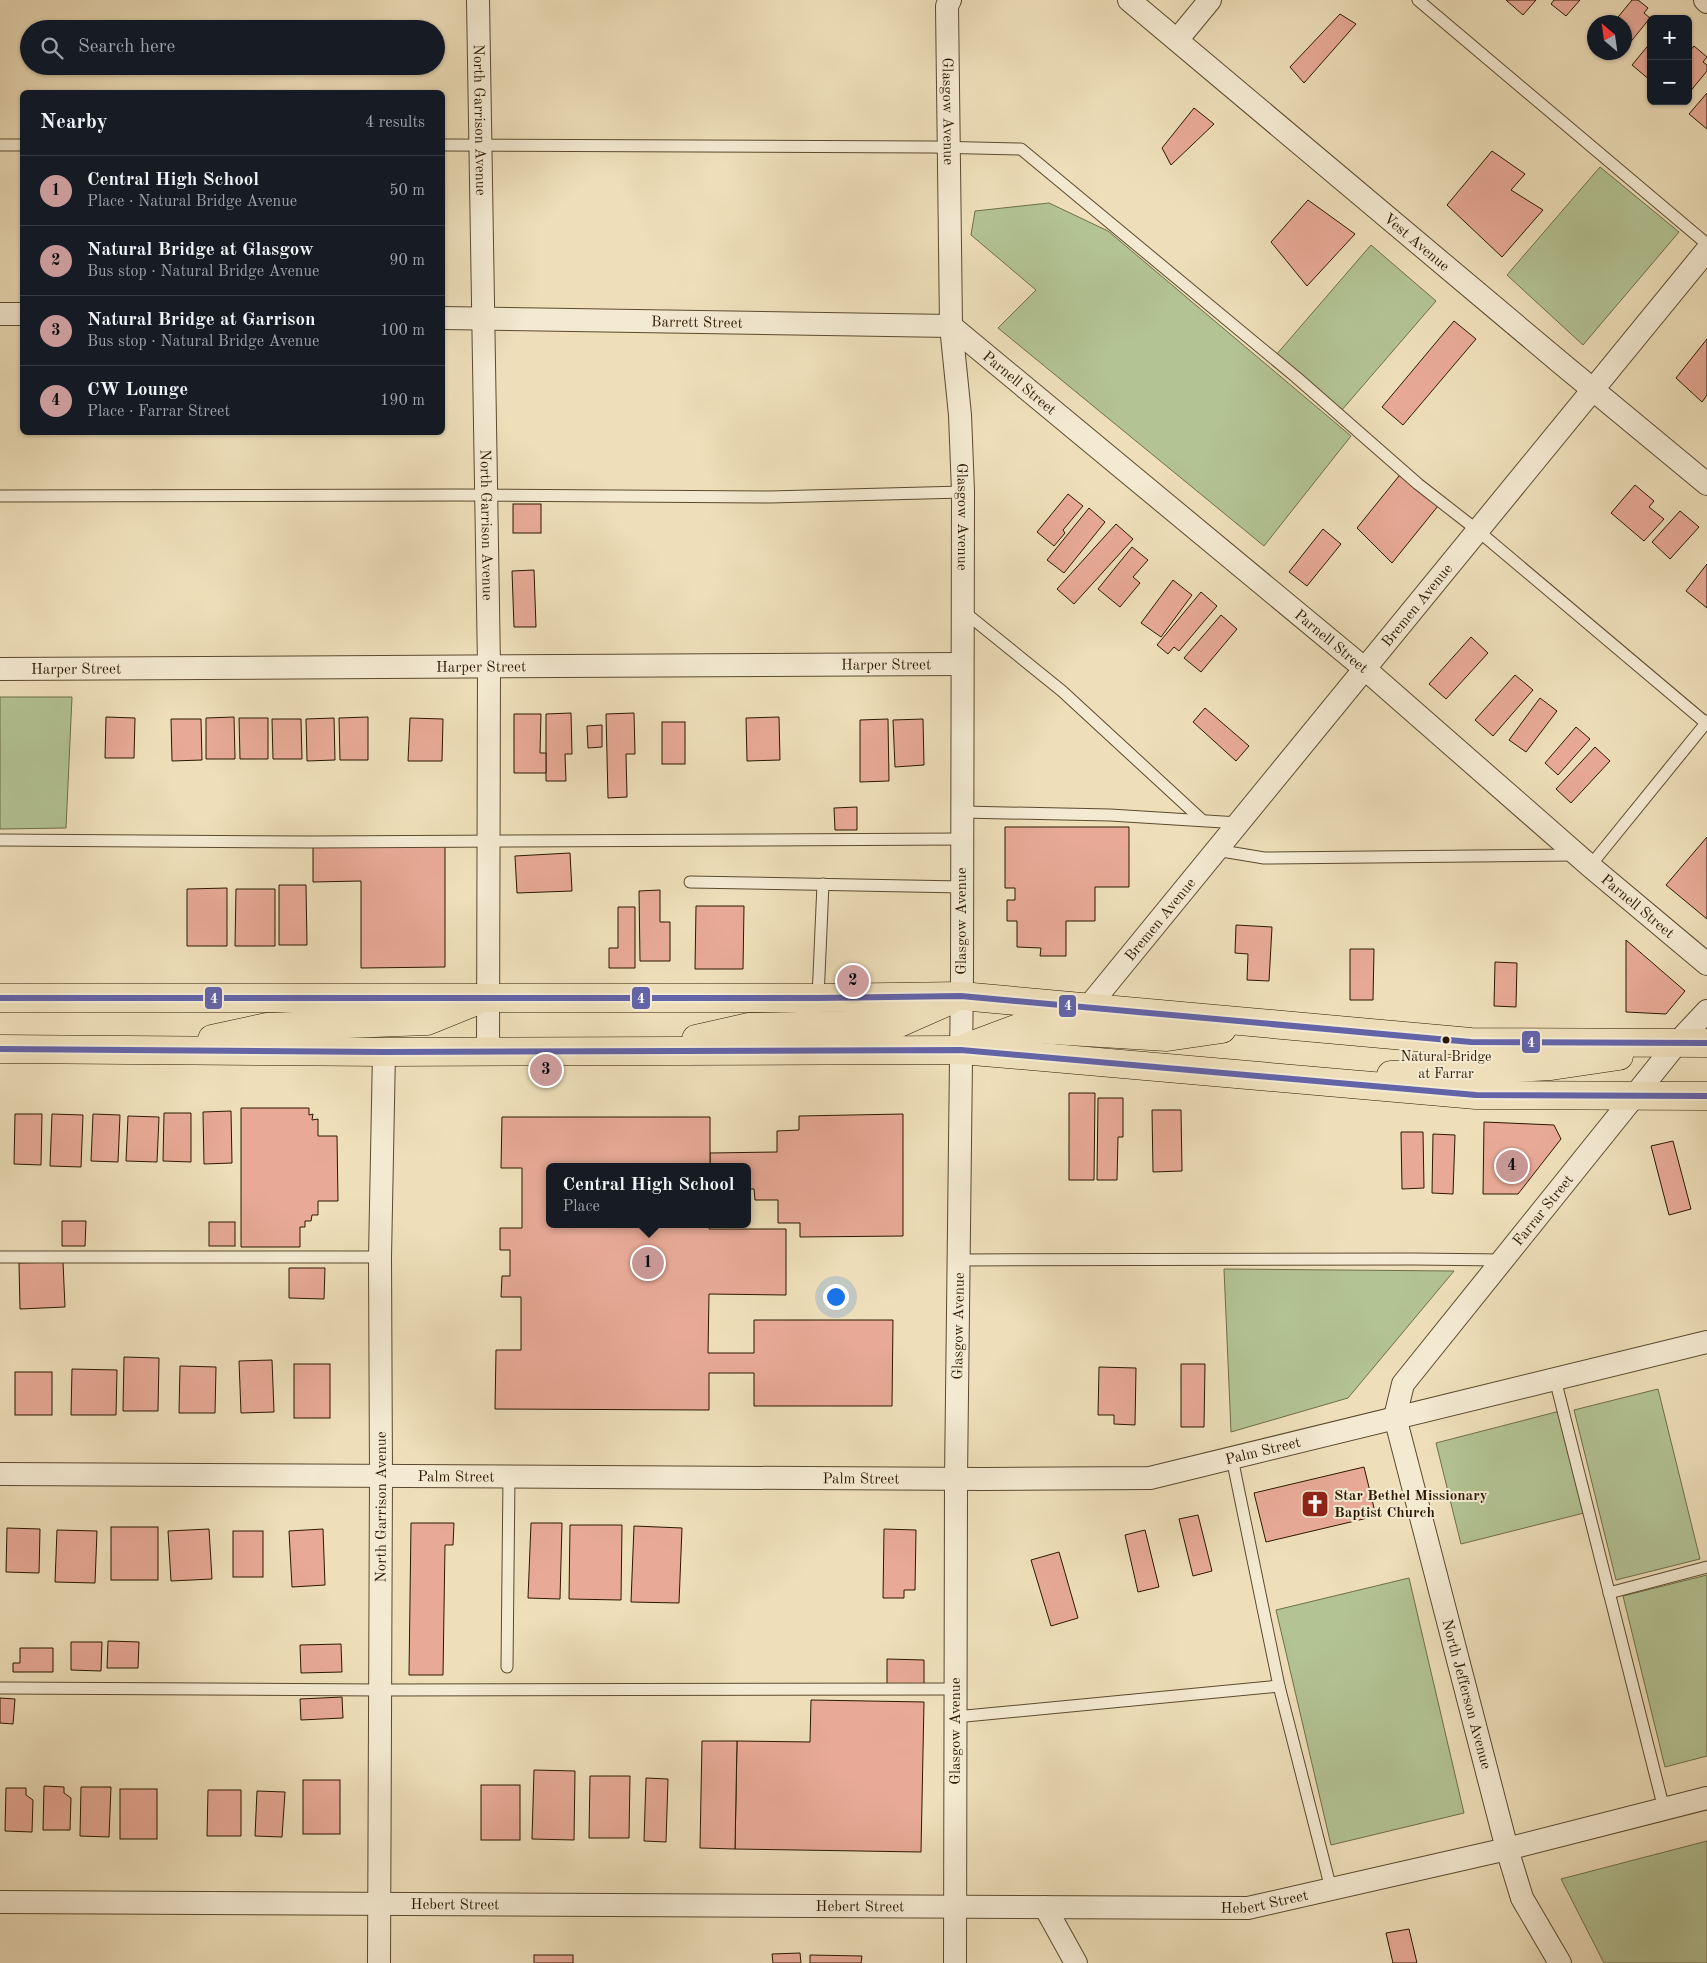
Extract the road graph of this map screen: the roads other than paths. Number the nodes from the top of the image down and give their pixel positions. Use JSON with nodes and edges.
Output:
{"nodes":[{"id":1,"x":478,"y":0,"type":"edge"},
{"id":2,"x":950,"y":0,"type":"edge"},
{"id":3,"x":1129,"y":0,"type":"edge"},
{"id":4,"x":1210,"y":0,"type":"edge"},
{"id":5,"x":1418,"y":0,"type":"edge"},
{"id":6,"x":1177,"y":40,"type":"junction"},
{"id":7,"x":0,"y":145,"type":"edge"},
{"id":8,"x":20,"y":145,"type":"edge"},
{"id":9,"x":445,"y":145,"type":"edge"},
{"id":10,"x":481,"y":145,"type":"junction"},
{"id":11,"x":949,"y":147,"type":"junction"},
{"id":12,"x":1707,"y":244,"type":"edge"},
{"id":13,"x":1707,"y":250,"type":"edge"},
{"id":14,"x":0,"y":314,"type":"edge"},
{"id":15,"x":20,"y":314,"type":"edge"},
{"id":16,"x":445,"y":318,"type":"edge"},
{"id":17,"x":484,"y":318,"type":"junction"},
{"id":18,"x":951,"y":326,"type":"junction"},
{"id":19,"x":1592,"y":389,"type":"junction"},
{"id":20,"x":1707,"y":484,"type":"edge"},
{"id":21,"x":963,"y":492,"type":"junction"},
{"id":22,"x":0,"y":496,"type":"edge"},
{"id":23,"x":487,"y":496,"type":"junction"},
{"id":24,"x":1477,"y":530,"type":"junction"},
{"id":25,"x":962,"y":610,"type":"junction"},
{"id":26,"x":962,"y":664,"type":"junction"},
{"id":27,"x":490,"y":666,"type":"junction"},
{"id":28,"x":0,"y":669,"type":"edge"},
{"id":29,"x":1365,"y":669,"type":"junction"},
{"id":30,"x":1706,"y":722,"type":"edge"},
{"id":31,"x":962,"y":812,"type":"junction"},
{"id":32,"x":1202,"y":820,"type":"junction"},
{"id":33,"x":1239,"y":823,"type":"junction"},
{"id":34,"x":962,"y":838,"type":"junction"},
{"id":35,"x":0,"y":840,"type":"edge"},
{"id":36,"x":488,"y":841,"type":"junction"},
{"id":37,"x":1216,"y":850,"type":"junction"},
{"id":38,"x":1584,"y":861,"type":"junction"},
{"id":39,"x":690,"y":882,"type":"dead end"},
{"id":40,"x":823,"y":884,"type":"junction"},
{"id":41,"x":962,"y":887,"type":"junction"},
{"id":42,"x":1707,"y":964,"type":"edge"},
{"id":43,"x":961,"y":996,"type":"junction"},
{"id":44,"x":488,"y":997,"type":"junction"},
{"id":45,"x":0,"y":998,"type":"edge"},
{"id":46,"x":818,"y":998,"type":"junction"},
{"id":47,"x":1089,"y":1006,"type":"junction"},
{"id":48,"x":1707,"y":1011,"type":"edge"},
{"id":49,"x":1266,"y":1023,"type":"junction"},
{"id":50,"x":1677,"y":1043,"type":"junction"},
{"id":51,"x":1707,"y":1043,"type":"edge"},
{"id":52,"x":0,"y":1049,"type":"edge"},
{"id":53,"x":164,"y":1050,"type":"junction"},
{"id":54,"x":651,"y":1050,"type":"junction"},
{"id":55,"x":961,"y":1050,"type":"junction"},
{"id":56,"x":488,"y":1051,"type":"junction"},
{"id":57,"x":384,"y":1052,"type":"junction"},
{"id":58,"x":1707,"y":1078,"type":"edge"},
{"id":59,"x":1325,"y":1082,"type":"junction"},
{"id":60,"x":1635,"y":1096,"type":"junction"},
{"id":61,"x":1707,"y":1096,"type":"edge"},
{"id":62,"x":0,"y":1257,"type":"edge"},
{"id":63,"x":380,"y":1257,"type":"junction"},
{"id":64,"x":959,"y":1260,"type":"junction"},
{"id":65,"x":1504,"y":1260,"type":"junction"},
{"id":66,"x":1707,"y":1342,"type":"edge"},
{"id":67,"x":1555,"y":1379,"type":"junction"},
{"id":68,"x":1395,"y":1418,"type":"junction"},
{"id":69,"x":1232,"y":1458,"type":"junction"},
{"id":70,"x":0,"y":1474,"type":"edge"},
{"id":71,"x":381,"y":1476,"type":"junction"},
{"id":72,"x":508,"y":1476,"type":"junction"},
{"id":73,"x":956,"y":1479,"type":"junction"},
{"id":74,"x":1707,"y":1567,"type":"edge"},
{"id":75,"x":1609,"y":1593,"type":"junction"},
{"id":76,"x":507,"y":1667,"type":"dead end"},
{"id":77,"x":1280,"y":1686,"type":"junction"},
{"id":78,"x":0,"y":1688,"type":"edge"},
{"id":79,"x":956,"y":1689,"type":"junction"},
{"id":80,"x":380,"y":1690,"type":"junction"},
{"id":81,"x":955,"y":1717,"type":"junction"},
{"id":82,"x":1707,"y":1798,"type":"edge"},
{"id":83,"x":1664,"y":1809,"type":"junction"},
{"id":84,"x":1507,"y":1849,"type":"junction"},
{"id":85,"x":1331,"y":1889,"type":"junction"},
{"id":86,"x":0,"y":1902,"type":"edge"},
{"id":87,"x":380,"y":1902,"type":"junction"},
{"id":88,"x":955,"y":1906,"type":"junction"},
{"id":89,"x":1045,"y":1907,"type":"junction"},
{"id":90,"x":379,"y":1963,"type":"edge"},
{"id":91,"x":955,"y":1963,"type":"edge"},
{"id":92,"x":1076,"y":1963,"type":"edge"},
{"id":93,"x":1560,"y":1963,"type":"edge"}],
"edges":[{"from":1,"to":10,"type":"street","name":"North Garrison Avenue"},
{"from":2,"to":11,"type":"street","name":"Glasgow Avenue"},
{"from":3,"to":6,"type":"street","name":"Vest Avenue"},
{"from":4,"to":6,"type":"street"},
{"from":5,"to":12,"type":"lane"},
{"from":6,"to":19,"type":"street","name":"Vest Avenue"},
{"from":7,"to":8,"type":"lane"},
{"from":9,"to":10,"type":"lane"},
{"from":10,"to":11,"type":"lane"},
{"from":10,"to":17,"type":"street","name":"North Garrison Avenue"},
{"from":11,"to":18,"type":"street","name":"Glasgow Avenue"},
{"from":11,"to":24,"type":"lane"},
{"from":13,"to":19,"type":"street","name":"Bremen Avenue"},
{"from":14,"to":15,"type":"street"},
{"from":16,"to":17,"type":"street","name":"Barrett Street"},
{"from":17,"to":18,"type":"street","name":"Barrett Street"},
{"from":17,"to":23,"type":"street","name":"North Garrison Avenue"},
{"from":18,"to":21,"type":"street","name":"Glasgow Avenue"},
{"from":18,"to":29,"type":"street","name":"Parnell Street"},
{"from":19,"to":20,"type":"street","name":"Vest Avenue"},
{"from":19,"to":24,"type":"street","name":"Bremen Avenue"},
{"from":21,"to":23,"type":"lane"},
{"from":21,"to":25,"type":"street","name":"Glasgow Avenue"},
{"from":22,"to":23,"type":"lane"},
{"from":23,"to":27,"type":"street","name":"North Garrison Avenue"},
{"from":24,"to":29,"type":"street","name":"Bremen Avenue"},
{"from":24,"to":30,"type":"lane"},
{"from":25,"to":26,"type":"street","name":"Glasgow Avenue"},
{"from":25,"to":32,"type":"lane"},
{"from":26,"to":27,"type":"street","name":"Harper Street"},
{"from":26,"to":31,"type":"street","name":"Glasgow Avenue"},
{"from":27,"to":28,"type":"street","name":"Harper Street"},
{"from":27,"to":36,"type":"street","name":"North Garrison Avenue"},
{"from":29,"to":33,"type":"street","name":"Bremen Avenue"},
{"from":29,"to":38,"type":"street","name":"Parnell Street"},
{"from":30,"to":38,"type":"lane"},
{"from":31,"to":32,"type":"lane"},
{"from":31,"to":34,"type":"street","name":"Glasgow Avenue"},
{"from":32,"to":33,"type":"lane"},
{"from":33,"to":37,"type":"street","name":"Bremen Avenue"},
{"from":34,"to":36,"type":"lane"},
{"from":34,"to":41,"type":"street","name":"Glasgow Avenue"},
{"from":35,"to":36,"type":"lane"},
{"from":36,"to":44,"type":"street","name":"North Garrison Avenue"},
{"from":37,"to":38,"type":"lane"},
{"from":37,"to":47,"type":"street","name":"Bremen Avenue"},
{"from":38,"to":42,"type":"street","name":"Parnell Street"},
{"from":39,"to":40,"type":"lane"},
{"from":40,"to":41,"type":"lane"},
{"from":40,"to":46,"type":"lane"},
{"from":41,"to":43,"type":"street","name":"Glasgow Avenue"},
{"from":43,"to":46,"type":"main road"},
{"from":43,"to":47,"type":"main road"},
{"from":43,"to":54,"type":"main road"},
{"from":43,"to":55,"type":"street","name":"Glasgow Avenue"},
{"from":44,"to":45,"type":"main road"},
{"from":44,"to":46,"type":"main road"},
{"from":44,"to":53,"type":"main road"},
{"from":44,"to":56,"type":"street","name":"North Garrison Avenue"},
{"from":47,"to":49,"type":"main road"},
{"from":48,"to":50,"type":"street","name":"Farrar Street"},
{"from":49,"to":50,"type":"main road"},
{"from":49,"to":55,"type":"main road"},
{"from":50,"to":51,"type":"main road"},
{"from":50,"to":59,"type":"main road"},
{"from":50,"to":60,"type":"street","name":"Farrar Street"},
{"from":52,"to":53,"type":"main road"},
{"from":53,"to":57,"type":"main road"},
{"from":54,"to":55,"type":"main road"},
{"from":54,"to":56,"type":"main road"},
{"from":55,"to":59,"type":"main road"},
{"from":55,"to":64,"type":"street","name":"Glasgow Avenue"},
{"from":56,"to":57,"type":"main road"},
{"from":57,"to":63,"type":"street","name":"North Garrison Avenue"},
{"from":58,"to":60,"type":"main road"},
{"from":59,"to":60,"type":"main road"},
{"from":60,"to":61,"type":"main road"},
{"from":60,"to":65,"type":"street","name":"Farrar Street"},
{"from":62,"to":63,"type":"lane"},
{"from":63,"to":71,"type":"street","name":"North Garrison Avenue"},
{"from":64,"to":65,"type":"lane"},
{"from":64,"to":73,"type":"street","name":"Glasgow Avenue"},
{"from":65,"to":68,"type":"street","name":"Farrar Street"},
{"from":66,"to":67,"type":"street","name":"Palm Street"},
{"from":67,"to":68,"type":"street","name":"Palm Street"},
{"from":67,"to":75,"type":"lane"},
{"from":68,"to":69,"type":"street","name":"Palm Street"},
{"from":68,"to":84,"type":"street","name":"North Jefferson Avenue"},
{"from":69,"to":73,"type":"street","name":"Palm Street"},
{"from":69,"to":77,"type":"lane"},
{"from":70,"to":71,"type":"street","name":"Palm Street"},
{"from":71,"to":72,"type":"street","name":"Palm Street"},
{"from":71,"to":80,"type":"street","name":"North Garrison Avenue"},
{"from":72,"to":73,"type":"street","name":"Palm Street"},
{"from":72,"to":76,"type":"lane"},
{"from":73,"to":79,"type":"street","name":"Glasgow Avenue"},
{"from":74,"to":75,"type":"lane"},
{"from":75,"to":83,"type":"lane"},
{"from":77,"to":81,"type":"lane"},
{"from":77,"to":85,"type":"lane"},
{"from":78,"to":80,"type":"lane"},
{"from":79,"to":80,"type":"lane"},
{"from":79,"to":81,"type":"street","name":"Glasgow Avenue"},
{"from":80,"to":87,"type":"street","name":"North Garrison Avenue"},
{"from":81,"to":88,"type":"street","name":"Glasgow Avenue"},
{"from":82,"to":83,"type":"street","name":"Hebert Street"},
{"from":83,"to":84,"type":"street","name":"Hebert Street"},
{"from":84,"to":85,"type":"street","name":"Hebert Street"},
{"from":84,"to":93,"type":"street","name":"North Jefferson Avenue"},
{"from":85,"to":89,"type":"street","name":"Hebert Street"},
{"from":86,"to":87,"type":"street","name":"Hebert Street"},
{"from":87,"to":88,"type":"street","name":"Hebert Street"},
{"from":87,"to":90,"type":"street","name":"North Garrison Avenue"},
{"from":88,"to":89,"type":"street","name":"Hebert Street"},
{"from":88,"to":91,"type":"street","name":"Glasgow Avenue"},
{"from":89,"to":92,"type":"street"}]}
